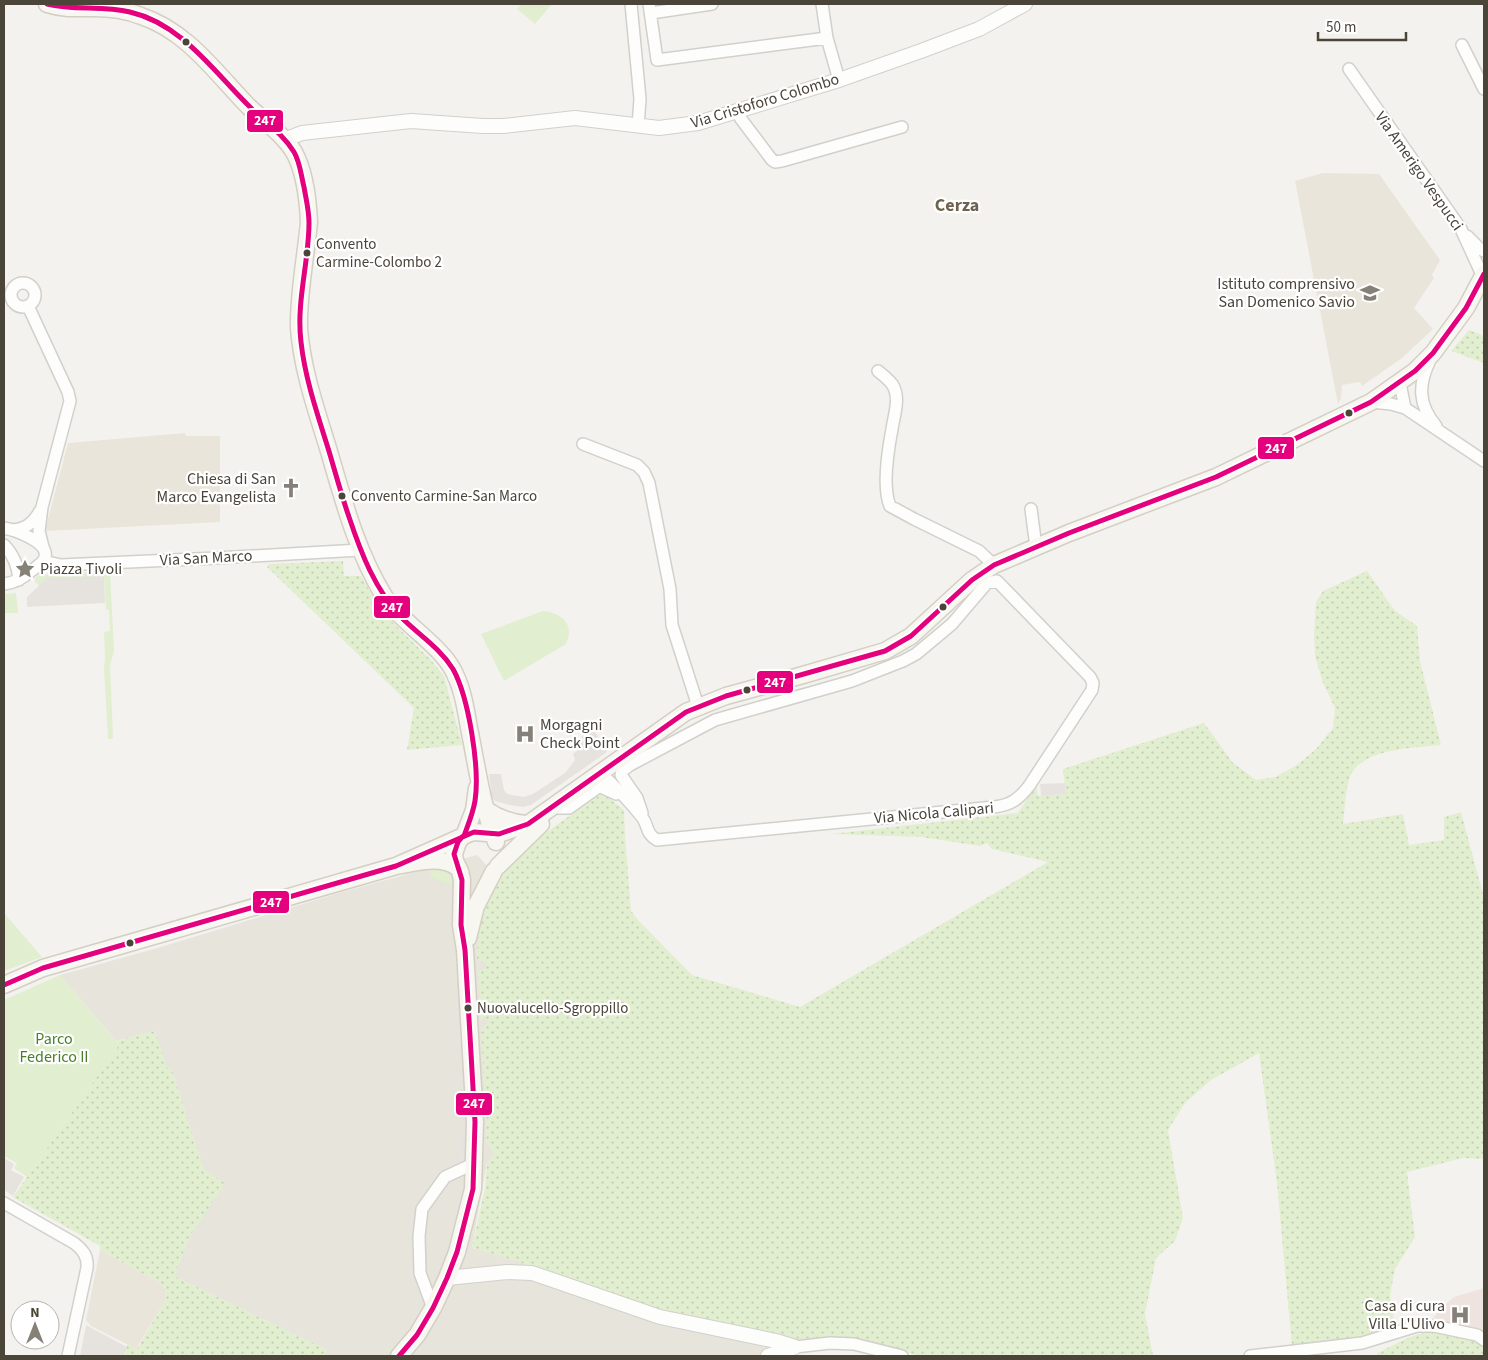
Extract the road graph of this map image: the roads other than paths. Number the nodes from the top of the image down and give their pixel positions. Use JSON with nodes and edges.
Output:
{"nodes":[{"id":1,"x":47,"y":4,"type":"edge"},
{"id":2,"x":631,"y":4,"type":"edge"},
{"id":3,"x":712,"y":4,"type":"edge"},
{"id":4,"x":822,"y":4,"type":"edge"},
{"id":5,"x":1025,"y":4,"type":"edge"},
{"id":6,"x":650,"y":8,"type":"edge"},
{"id":7,"x":826,"y":38,"type":"junction"},
{"id":8,"x":1462,"y":45,"type":"dead end"},
{"id":9,"x":1348,"y":69,"type":"dead end"},
{"id":10,"x":839,"y":80,"type":"junction"},
{"id":11,"x":1484,"y":89,"type":"edge"},
{"id":12,"x":737,"y":111,"type":"junction"},
{"id":13,"x":638,"y":126,"type":"junction"},
{"id":14,"x":902,"y":127,"type":"dead end"},
{"id":15,"x":284,"y":140,"type":"junction"},
{"id":16,"x":1461,"y":229,"type":"junction"},
{"id":17,"x":1484,"y":251,"type":"edge"},
{"id":18,"x":1484,"y":275,"type":"edge"},
{"id":19,"x":28,"y":306,"type":"dead end"},
{"id":20,"x":1433,"y":353,"type":"junction"},
{"id":21,"x":878,"y":371,"type":"dead end"},
{"id":22,"x":1400,"y":383,"type":"junction"},
{"id":23,"x":1421,"y":395,"type":"junction"},
{"id":24,"x":1371,"y":402,"type":"junction"},
{"id":25,"x":1405,"y":408,"type":"junction"},
{"id":26,"x":1442,"y":432,"type":"junction"},
{"id":27,"x":582,"y":444,"type":"dead end"},
{"id":28,"x":1484,"y":461,"type":"edge"},
{"id":29,"x":42,"y":507,"type":"junction"},
{"id":30,"x":1031,"y":509,"type":"dead end"},
{"id":31,"x":8,"y":529,"type":"edge"},
{"id":32,"x":4,"y":545,"type":"edge"},
{"id":33,"x":43,"y":547,"type":"junction"},
{"id":34,"x":1036,"y":548,"type":"junction"},
{"id":35,"x":360,"y":550,"type":"junction"},
{"id":36,"x":48,"y":562,"type":"junction"},
{"id":37,"x":987,"y":573,"type":"junction"},
{"id":38,"x":19,"y":580,"type":"junction"},
{"id":39,"x":4,"y":584,"type":"edge"},
{"id":40,"x":698,"y":706,"type":"junction"},
{"id":41,"x":626,"y":761,"type":"junction"},
{"id":42,"x":477,"y":773,"type":"junction"},
{"id":43,"x":600,"y":773,"type":"junction"},
{"id":44,"x":572,"y":793,"type":"junction"},
{"id":45,"x":628,"y":802,"type":"junction"},
{"id":46,"x":559,"y":808,"type":"junction"},
{"id":47,"x":486,"y":809,"type":"junction"},
{"id":48,"x":644,"y":820,"type":"junction"},
{"id":49,"x":528,"y":824,"type":"junction"},
{"id":50,"x":463,"y":837,"type":"junction"},
{"id":51,"x":492,"y":837,"type":"junction"},
{"id":52,"x":396,"y":866,"type":"junction"},
{"id":53,"x":496,"y":868,"type":"junction"},
{"id":54,"x":458,"y":869,"type":"junction"},
{"id":55,"x":465,"y":950,"type":"junction"},
{"id":56,"x":4,"y":985,"type":"edge"},
{"id":57,"x":473,"y":1164,"type":"junction"},
{"id":58,"x":4,"y":1203,"type":"edge"},
{"id":59,"x":447,"y":1278,"type":"junction"},
{"id":60,"x":433,"y":1308,"type":"junction"},
{"id":61,"x":1484,"y":1340,"type":"edge"},
{"id":62,"x":795,"y":1347,"type":"junction"},
{"id":63,"x":68,"y":1356,"type":"edge"},
{"id":64,"x":399,"y":1356,"type":"edge"},
{"id":65,"x":768,"y":1356,"type":"edge"},
{"id":66,"x":902,"y":1356,"type":"edge"},
{"id":67,"x":1250,"y":1356,"type":"edge"}],
"edges":[{"from":1,"to":15,"type":"main road"},
{"from":2,"to":13,"type":"street"},
{"from":3,"to":6,"type":"street"},
{"from":4,"to":7,"type":"street"},
{"from":5,"to":10,"type":"street","name":"Via Cristoforo Colombo"},
{"from":6,"to":7,"type":"street"},
{"from":7,"to":10,"type":"street"},
{"from":8,"to":11,"type":"street"},
{"from":9,"to":16,"type":"street","name":"Via Amerigo Vespucci"},
{"from":10,"to":12,"type":"street","name":"Via Cristoforo Colombo"},
{"from":12,"to":13,"type":"street","name":"Via Cristoforo Colombo"},
{"from":12,"to":14,"type":"street"},
{"from":13,"to":15,"type":"street","name":"Via Cristoforo Colombo"},
{"from":15,"to":35,"type":"main road"},
{"from":16,"to":17,"type":"street"},
{"from":16,"to":18,"type":"street","name":"Via Amerigo Vespucci"},
{"from":18,"to":20,"type":"main road"},
{"from":19,"to":29,"type":"street"},
{"from":20,"to":22,"type":"main road"},
{"from":20,"to":23,"type":"street"},
{"from":21,"to":37,"type":"street"},
{"from":22,"to":23,"type":"street"},
{"from":22,"to":24,"type":"main road"},
{"from":22,"to":25,"type":"street"},
{"from":23,"to":26,"type":"street"},
{"from":24,"to":25,"type":"street"},
{"from":24,"to":34,"type":"main road"},
{"from":25,"to":26,"type":"street"},
{"from":26,"to":28,"type":"street"},
{"from":27,"to":40,"type":"street"},
{"from":29,"to":31,"type":"street"},
{"from":29,"to":33,"type":"street"},
{"from":30,"to":34,"type":"street"},
{"from":31,"to":33,"type":"street"},
{"from":32,"to":38,"type":"street"},
{"from":33,"to":36,"type":"street"},
{"from":34,"to":37,"type":"main road"},
{"from":35,"to":36,"type":"street","name":"Via San Marco"},
{"from":35,"to":42,"type":"main road"},
{"from":36,"to":38,"type":"street"},
{"from":37,"to":40,"type":"main road"},
{"from":37,"to":41,"type":"street"},
{"from":37,"to":48,"type":"street","name":"Via Nicola Calipari"},
{"from":38,"to":39,"type":"street"},
{"from":40,"to":41,"type":"main road"},
{"from":41,"to":43,"type":"main road"},
{"from":41,"to":48,"type":"street"},
{"from":42,"to":47,"type":"main road"},
{"from":42,"to":50,"type":"main road"},
{"from":43,"to":44,"type":"main road"},
{"from":43,"to":45,"type":"street"},
{"from":44,"to":46,"type":"main road"},
{"from":44,"to":49,"type":"main road"},
{"from":45,"to":46,"type":"street"},
{"from":45,"to":48,"type":"street","name":"Via Nicola Calipari"},
{"from":46,"to":53,"type":"main road"},
{"from":47,"to":49,"type":"main road"},
{"from":47,"to":51,"type":"main road"},
{"from":49,"to":51,"type":"main road"},
{"from":50,"to":51,"type":"main road"},
{"from":50,"to":52,"type":"main road"},
{"from":50,"to":54,"type":"main road"},
{"from":51,"to":53,"type":"main road"},
{"from":52,"to":54,"type":"main road"},
{"from":52,"to":56,"type":"main road"},
{"from":53,"to":54,"type":"main road"},
{"from":53,"to":55,"type":"main road"},
{"from":54,"to":55,"type":"main road"},
{"from":55,"to":57,"type":"main road"},
{"from":57,"to":59,"type":"main road"},
{"from":57,"to":60,"type":"street"},
{"from":58,"to":63,"type":"street"},
{"from":59,"to":60,"type":"main road"},
{"from":59,"to":62,"type":"street"},
{"from":60,"to":64,"type":"main road"},
{"from":61,"to":67,"type":"street"},
{"from":62,"to":65,"type":"street"},
{"from":62,"to":66,"type":"street"}]}
